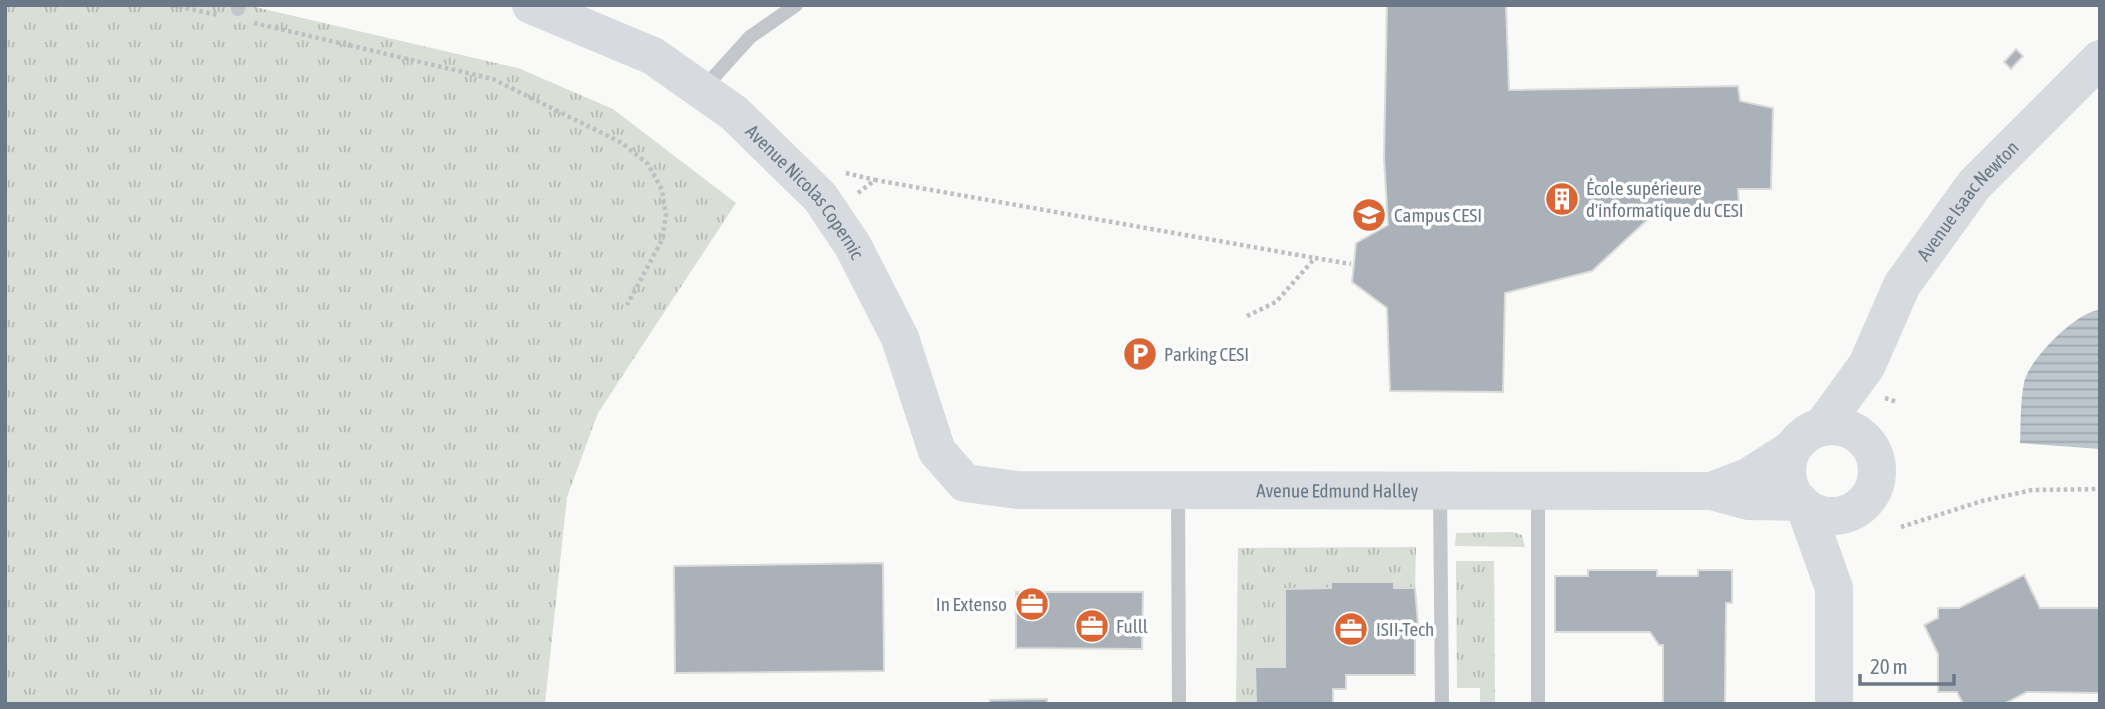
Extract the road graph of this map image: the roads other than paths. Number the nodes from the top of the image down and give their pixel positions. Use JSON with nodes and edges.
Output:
{"nodes":[{"id":1,"x":531,"y":5,"type":"edge"},
{"id":2,"x":796,"y":5,"type":"edge"},
{"id":3,"x":2100,"y":59,"type":"edge"},
{"id":4,"x":702,"y":90,"type":"junction"},
{"id":5,"x":1867,"y":365,"type":"junction"},
{"id":6,"x":1807,"y":438,"type":"junction"},
{"id":7,"x":1868,"y":444,"type":"junction"},
{"id":8,"x":965,"y":483,"type":"joint"},
{"id":9,"x":1440,"y":489,"type":"junction"},
{"id":10,"x":1178,"y":490,"type":"junction"},
{"id":11,"x":1538,"y":491,"type":"junction"},
{"id":12,"x":1712,"y":491,"type":"junction"},
{"id":13,"x":1802,"y":505,"type":"junction"},
{"id":14,"x":1859,"y":507,"type":"junction"},
{"id":15,"x":1833,"y":588,"type":"junction"},
{"id":16,"x":1179,"y":704,"type":"edge"},
{"id":17,"x":1442,"y":704,"type":"edge"},
{"id":18,"x":1538,"y":704,"type":"edge"},
{"id":19,"x":1834,"y":704,"type":"edge"}],
"edges":[{"from":1,"to":4,"type":"street","name":"Avenue Nicolas Copernic"},
{"from":2,"to":4,"type":"lane"},
{"from":3,"to":5,"type":"street","name":"Avenue Isaac Newton"},
{"from":4,"to":8,"type":"street","name":"Avenue Nicolas Copernic"},
{"from":5,"to":6,"type":"street","name":"Avenue Isaac Newton"},
{"from":5,"to":7,"type":"street","name":"Avenue Isaac Newton"},
{"from":6,"to":7,"type":"street"},
{"from":6,"to":12,"type":"street","name":"Avenue Edmund Halley"},
{"from":6,"to":13,"type":"street"},
{"from":7,"to":14,"type":"street"},
{"from":8,"to":10,"type":"street","name":"Avenue Edmund Halley"},
{"from":9,"to":10,"type":"street","name":"Avenue Edmund Halley"},
{"from":9,"to":11,"type":"street","name":"Avenue Edmund Halley"},
{"from":9,"to":17,"type":"lane"},
{"from":10,"to":16,"type":"lane"},
{"from":11,"to":12,"type":"street","name":"Avenue Edmund Halley"},
{"from":11,"to":18,"type":"lane"},
{"from":12,"to":13,"type":"street","name":"Avenue Edmund Halley"},
{"from":13,"to":14,"type":"street"},
{"from":13,"to":15,"type":"street"},
{"from":14,"to":15,"type":"street"},
{"from":15,"to":19,"type":"street"}]}
